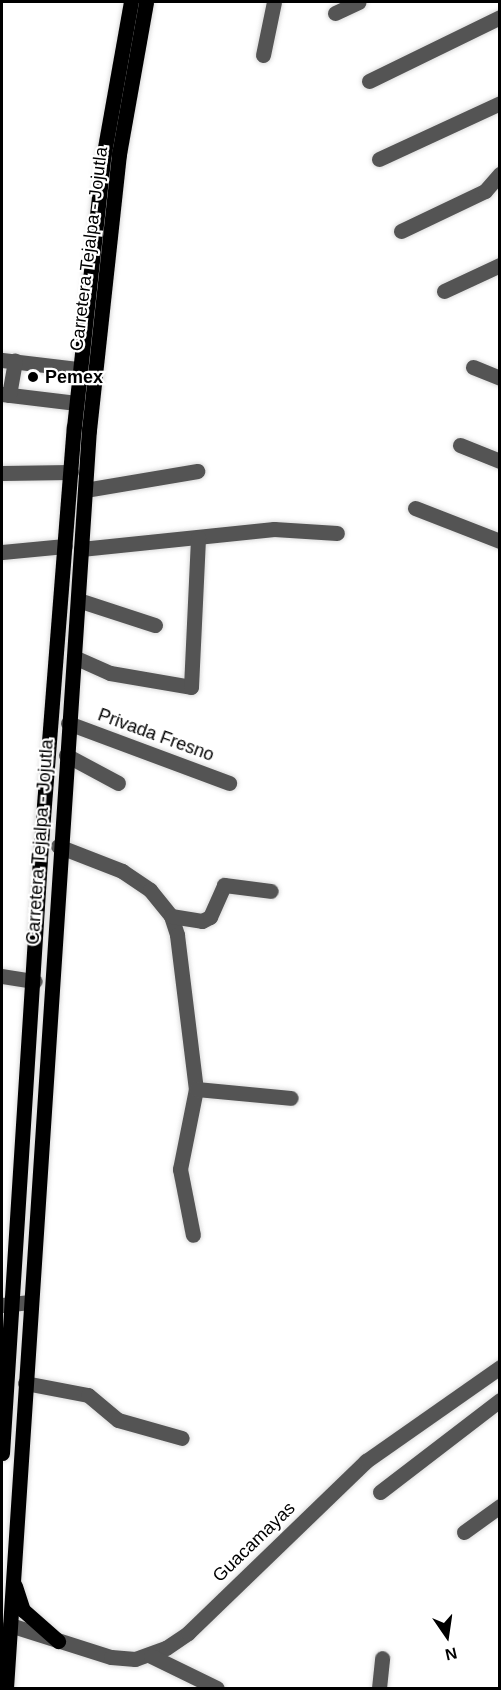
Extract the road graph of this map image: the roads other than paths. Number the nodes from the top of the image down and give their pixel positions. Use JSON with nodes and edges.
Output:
{"nodes":[{"id":1,"x":131,"y":2,"type":"edge"},
{"id":2,"x":146,"y":2,"type":"edge"},
{"id":3,"x":273,"y":2,"type":"edge"},
{"id":4,"x":360,"y":2,"type":"edge"},
{"id":5,"x":335,"y":13,"type":"dead end"},
{"id":6,"x":500,"y":17,"type":"edge"},
{"id":7,"x":263,"y":55,"type":"dead end"},
{"id":8,"x":369,"y":81,"type":"dead end"},
{"id":9,"x":498,"y":108,"type":"edge"},
{"id":10,"x":379,"y":159,"type":"dead end"},
{"id":11,"x":500,"y":174,"type":"edge"},
{"id":12,"x":401,"y":231,"type":"dead end"},
{"id":13,"x":500,"y":265,"type":"edge"},
{"id":14,"x":444,"y":291,"type":"dead end"},
{"id":15,"x":8,"y":360,"type":"edge"},
{"id":16,"x":473,"y":367,"type":"dead end"},
{"id":17,"x":79,"y":369,"type":"junction"},
{"id":18,"x":500,"y":378,"type":"edge"},
{"id":19,"x":5,"y":394,"type":"edge"},
{"id":20,"x":76,"y":403,"type":"junction"},
{"id":21,"x":460,"y":445,"type":"dead end"},
{"id":22,"x":500,"y":462,"type":"edge"},
{"id":23,"x":197,"y":471,"type":"dead end"},
{"id":24,"x":71,"y":472,"type":"junction"},
{"id":25,"x":2,"y":473,"type":"edge"},
{"id":26,"x":85,"y":490,"type":"junction"},
{"id":27,"x":415,"y":508,"type":"dead end"},
{"id":28,"x":337,"y":533,"type":"dead end"},
{"id":29,"x":198,"y":537,"type":"junction"},
{"id":30,"x":500,"y":542,"type":"edge"},
{"id":31,"x":65,"y":546,"type":"junction"},
{"id":32,"x":81,"y":549,"type":"junction"},
{"id":33,"x":2,"y":552,"type":"edge"},
{"id":34,"x":78,"y":600,"type":"junction"},
{"id":35,"x":155,"y":625,"type":"dead end"},
{"id":36,"x":74,"y":657,"type":"junction"},
{"id":37,"x":68,"y":723,"type":"junction"},
{"id":38,"x":50,"y":739,"type":"junction"},
{"id":39,"x":67,"y":748,"type":"junction"},
{"id":40,"x":118,"y":783,"type":"dead end"},
{"id":41,"x":229,"y":783,"type":"dead end"},
{"id":42,"x":58,"y":846,"type":"junction"},
{"id":43,"x":272,"y":891,"type":"dead end"},
{"id":44,"x":171,"y":916,"type":"junction"},
{"id":45,"x":2,"y":976,"type":"edge"},
{"id":46,"x":35,"y":981,"type":"junction"},
{"id":47,"x":196,"y":1089,"type":"junction"},
{"id":48,"x":291,"y":1098,"type":"dead end"},
{"id":49,"x":193,"y":1235,"type":"dead end"},
{"id":50,"x":30,"y":1302,"type":"junction"},
{"id":51,"x":8,"y":1304,"type":"edge"},
{"id":52,"x":500,"y":1367,"type":"edge"},
{"id":53,"x":25,"y":1383,"type":"junction"},
{"id":54,"x":500,"y":1400,"type":"edge"},
{"id":55,"x":182,"y":1438,"type":"dead end"},
{"id":56,"x":2,"y":1453,"type":"edge"},
{"id":57,"x":380,"y":1492,"type":"dead end"},
{"id":58,"x":500,"y":1506,"type":"edge"},
{"id":59,"x":464,"y":1532,"type":"dead end"},
{"id":60,"x":12,"y":1580,"type":"junction"},
{"id":61,"x":10,"y":1625,"type":"junction"},
{"id":62,"x":58,"y":1641,"type":"junction"},
{"id":63,"x":151,"y":1656,"type":"junction"},
{"id":64,"x":382,"y":1658,"type":"dead end"},
{"id":65,"x":6,"y":1689,"type":"edge"},
{"id":66,"x":217,"y":1689,"type":"edge"},
{"id":67,"x":379,"y":1689,"type":"edge"}],
"edges":[{"from":1,"to":17,"type":"main road","name":"Carretera Tejalpa - Jojutla"},
{"from":2,"to":26,"type":"main road","name":"Carretera Tejalpa - Jojutla"},
{"from":3,"to":7,"type":"street"},
{"from":4,"to":5,"type":"street"},
{"from":6,"to":8,"type":"street"},
{"from":9,"to":10,"type":"street"},
{"from":11,"to":12,"type":"street"},
{"from":13,"to":14,"type":"street"},
{"from":15,"to":17,"type":"street"},
{"from":15,"to":19,"type":"street"},
{"from":16,"to":18,"type":"street"},
{"from":17,"to":20,"type":"main road","name":"Carretera Tejalpa - Jojutla"},
{"from":19,"to":20,"type":"street"},
{"from":20,"to":24,"type":"main road","name":"Carretera Tejalpa - Jojutla"},
{"from":21,"to":22,"type":"street"},
{"from":23,"to":26,"type":"street"},
{"from":24,"to":25,"type":"street"},
{"from":24,"to":31,"type":"main road","name":"Carretera Tejalpa - Jojutla"},
{"from":26,"to":32,"type":"main road","name":"Carretera Tejalpa - Jojutla"},
{"from":27,"to":30,"type":"street"},
{"from":28,"to":29,"type":"street"},
{"from":29,"to":32,"type":"street"},
{"from":29,"to":36,"type":"street"},
{"from":31,"to":33,"type":"street"},
{"from":31,"to":38,"type":"main road","name":"Carretera Tejalpa - Jojutla"},
{"from":32,"to":34,"type":"main road","name":"Carretera Tejalpa - Jojutla"},
{"from":34,"to":35,"type":"street"},
{"from":34,"to":36,"type":"main road","name":"Carretera Tejalpa - Jojutla"},
{"from":36,"to":37,"type":"main road","name":"Carretera Tejalpa - Jojutla"},
{"from":37,"to":39,"type":"main road","name":"Carretera Tejalpa - Jojutla"},
{"from":37,"to":41,"type":"street","name":"Privada Fresno"},
{"from":38,"to":39,"type":"main road"},
{"from":38,"to":46,"type":"main road","name":"Carretera Tejalpa - Jojutla"},
{"from":39,"to":40,"type":"street"},
{"from":39,"to":42,"type":"main road","name":"Carretera Tejalpa - Jojutla"},
{"from":42,"to":44,"type":"street"},
{"from":42,"to":50,"type":"main road","name":"Carretera Tejalpa - Jojutla"},
{"from":43,"to":44,"type":"street"},
{"from":44,"to":47,"type":"street"},
{"from":45,"to":46,"type":"street"},
{"from":46,"to":51,"type":"main road","name":"Carretera Tejalpa - Jojutla"},
{"from":47,"to":48,"type":"street"},
{"from":47,"to":49,"type":"street"},
{"from":50,"to":51,"type":"street"},
{"from":50,"to":53,"type":"main road","name":"Carretera Tejalpa - Jojutla"},
{"from":51,"to":56,"type":"main road","name":"Carretera Tejalpa - Jojutla"},
{"from":52,"to":63,"type":"street","name":"Guacamayas"},
{"from":53,"to":55,"type":"street"},
{"from":53,"to":60,"type":"main road","name":"Carretera Tejalpa - Jojutla"},
{"from":54,"to":57,"type":"street"},
{"from":58,"to":59,"type":"street"},
{"from":60,"to":61,"type":"main road","name":"Carretera Tejalpa - Jojutla"},
{"from":60,"to":62,"type":"main road"},
{"from":61,"to":62,"type":"street"},
{"from":61,"to":65,"type":"main road","name":"Carretera Tejalpa - Jojutla"},
{"from":62,"to":63,"type":"street"},
{"from":63,"to":66,"type":"street"},
{"from":64,"to":67,"type":"street"}]}
